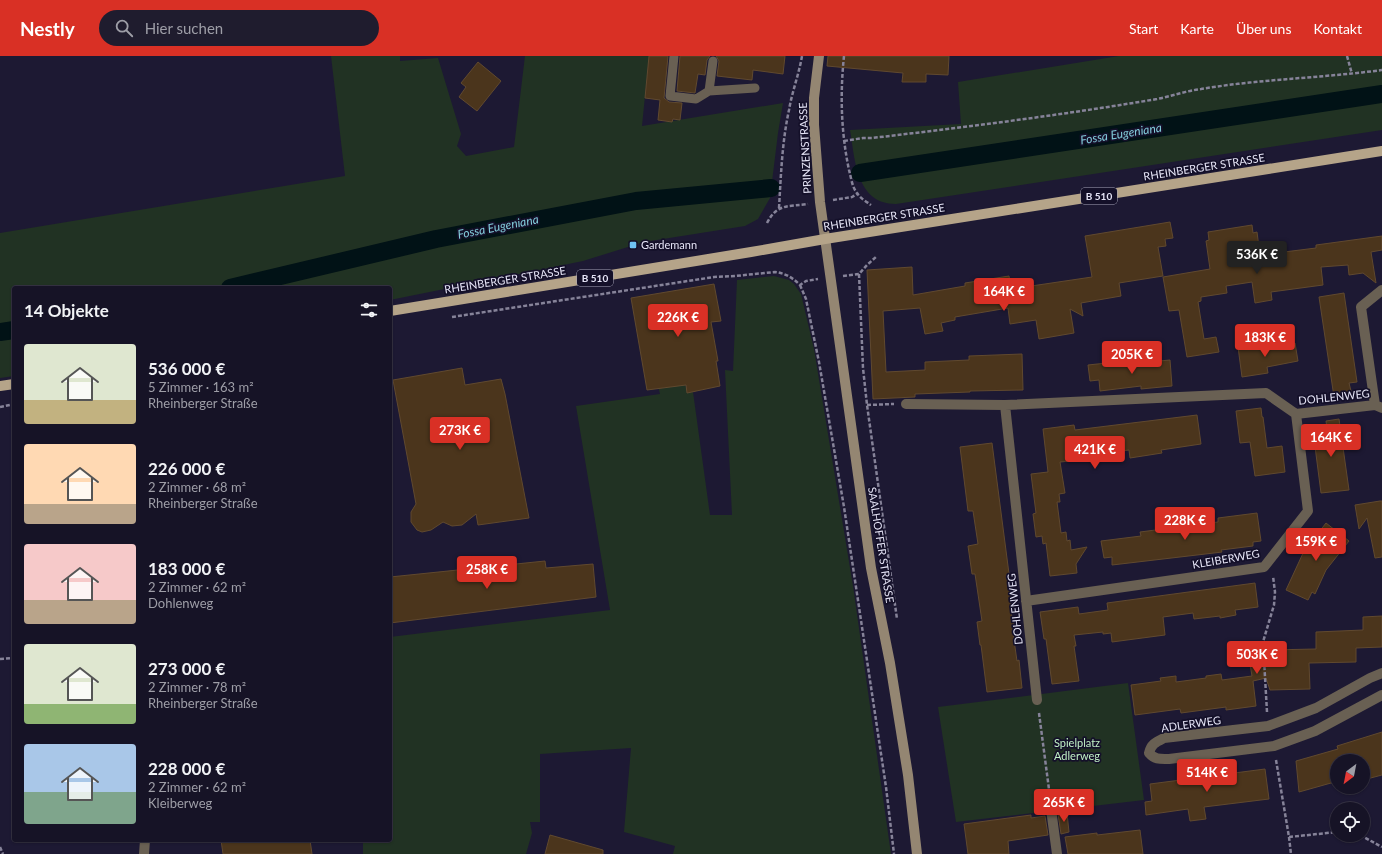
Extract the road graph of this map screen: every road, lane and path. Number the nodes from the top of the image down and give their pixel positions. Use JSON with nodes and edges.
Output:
{"nodes":[{"id":1,"x":674,"y":56,"type":"edge"},
{"id":2,"x":802,"y":56,"type":"edge"},
{"id":3,"x":819,"y":56,"type":"edge"},
{"id":4,"x":844,"y":56,"type":"edge"},
{"id":5,"x":1347,"y":56,"type":"edge"},
{"id":6,"x":713,"y":61,"type":"dead end"},
{"id":7,"x":1382,"y":70,"type":"edge"},
{"id":8,"x":1352,"y":74,"type":"junction"},
{"id":9,"x":755,"y":88,"type":"dead end"},
{"id":10,"x":709,"y":91,"type":"junction"},
{"id":11,"x":844,"y":141,"type":"junction"},
{"id":12,"x":1382,"y":151,"type":"edge"},
{"id":13,"x":871,"y":205,"type":"dead end"},
{"id":14,"x":767,"y":222,"type":"dead end"},
{"id":15,"x":825,"y":238,"type":"junction"},
{"id":16,"x":877,"y":256,"type":"dead end"},
{"id":17,"x":860,"y":274,"type":"junction"},
{"id":18,"x":831,"y":277,"type":"junction"},
{"id":19,"x":800,"y":285,"type":"junction"},
{"id":20,"x":1382,"y":290,"type":"edge"},
{"id":21,"x":392,"y":311,"type":"edge"},
{"id":22,"x":445,"y":318,"type":"dead end"},
{"id":23,"x":12,"y":384,"type":"edge"},
{"id":24,"x":0,"y":386,"type":"edge"},
{"id":25,"x":12,"y":404,"type":"edge"},
{"id":26,"x":906,"y":404,"type":"joint"},
{"id":27,"x":867,"y":405,"type":"junction"},
{"id":28,"x":1005,"y":405,"type":"junction"},
{"id":29,"x":0,"y":407,"type":"edge"},
{"id":30,"x":1379,"y":407,"type":"edge"},
{"id":31,"x":1296,"y":414,"type":"junction"},
{"id":32,"x":1271,"y":559,"type":"junction"},
{"id":33,"x":1026,"y":600,"type":"junction"},
{"id":34,"x":897,"y":622,"type":"dead end"},
{"id":35,"x":12,"y":658,"type":"edge"},
{"id":36,"x":0,"y":659,"type":"edge"},
{"id":37,"x":1382,"y":673,"type":"edge"},
{"id":38,"x":1382,"y":695,"type":"edge"},
{"id":39,"x":1037,"y":700,"type":"joint"},
{"id":40,"x":1268,"y":726,"type":"junction"},
{"id":41,"x":1274,"y":746,"type":"junction"},
{"id":42,"x":1051,"y":809,"type":"joint"},
{"id":43,"x":1330,"y":833,"type":"edge"},
{"id":44,"x":1289,"y":836,"type":"junction"},
{"id":45,"x":1370,"y":840,"type":"edge"},
{"id":46,"x":145,"y":842,"type":"edge"},
{"id":47,"x":0,"y":847,"type":"edge"},
{"id":48,"x":1382,"y":847,"type":"edge"},
{"id":49,"x":3,"y":854,"type":"edge"},
{"id":50,"x":144,"y":854,"type":"edge"},
{"id":51,"x":894,"y":854,"type":"edge"},
{"id":52,"x":916,"y":854,"type":"edge"},
{"id":53,"x":1057,"y":854,"type":"edge"},
{"id":54,"x":1291,"y":854,"type":"edge"}],
"edges":[{"from":1,"to":10,"type":"lane"},
{"from":2,"to":14,"type":"path"},
{"from":3,"to":15,"type":"main road","name":"PRINZENSTRASSE"},
{"from":4,"to":11,"type":"path"},
{"from":5,"to":8,"type":"path"},
{"from":6,"to":10,"type":"lane"},
{"from":7,"to":8,"type":"path"},
{"from":8,"to":11,"type":"path"},
{"from":9,"to":10,"type":"lane"},
{"from":11,"to":13,"type":"path"},
{"from":12,"to":15,"type":"main road","name":"RHEINBERGER STRASSE","number":"B 510"},
{"from":15,"to":18,"type":"main road","name":"SAALHOFFER STRASSE"},
{"from":15,"to":21,"type":"main road","name":"RHEINBERGER STRASSE","number":"B 510"},
{"from":16,"to":17,"type":"path"},
{"from":17,"to":18,"type":"path"},
{"from":17,"to":27,"type":"path"},
{"from":18,"to":19,"type":"path"},
{"from":18,"to":52,"type":"main road","name":"SAALHOFFER STRASSE"},
{"from":19,"to":22,"type":"path"},
{"from":19,"to":51,"type":"path"},
{"from":20,"to":30,"type":"street"},
{"from":23,"to":24,"type":"main road"},
{"from":25,"to":29,"type":"path"},
{"from":26,"to":27,"type":"path"},
{"from":26,"to":28,"type":"street","name":"DOHLENWEG"},
{"from":27,"to":34,"type":"path"},
{"from":28,"to":31,"type":"street","name":"DOHLENWEG"},
{"from":28,"to":33,"type":"street","name":"DOHLENWEG"},
{"from":30,"to":31,"type":"street","name":"DOHLENWEG"},
{"from":31,"to":32,"type":"street","name":"KLEIBERWEG"},
{"from":32,"to":33,"type":"street","name":"KLEIBERWEG"},
{"from":32,"to":40,"type":"path"},
{"from":33,"to":39,"type":"street","name":"DOHLENWEG"},
{"from":35,"to":36,"type":"path"},
{"from":37,"to":40,"type":"street","name":"ADLERWEG"},
{"from":38,"to":41,"type":"street","name":"ADLERWEG"},
{"from":39,"to":42,"type":"path"},
{"from":40,"to":41,"type":"street","name":"ADLERWEG"},
{"from":41,"to":44,"type":"path"},
{"from":42,"to":53,"type":"street"},
{"from":43,"to":44,"type":"path"},
{"from":44,"to":54,"type":"path"},
{"from":45,"to":48,"type":"path"},
{"from":46,"to":50,"type":"street"},
{"from":47,"to":49,"type":"path"}]}
